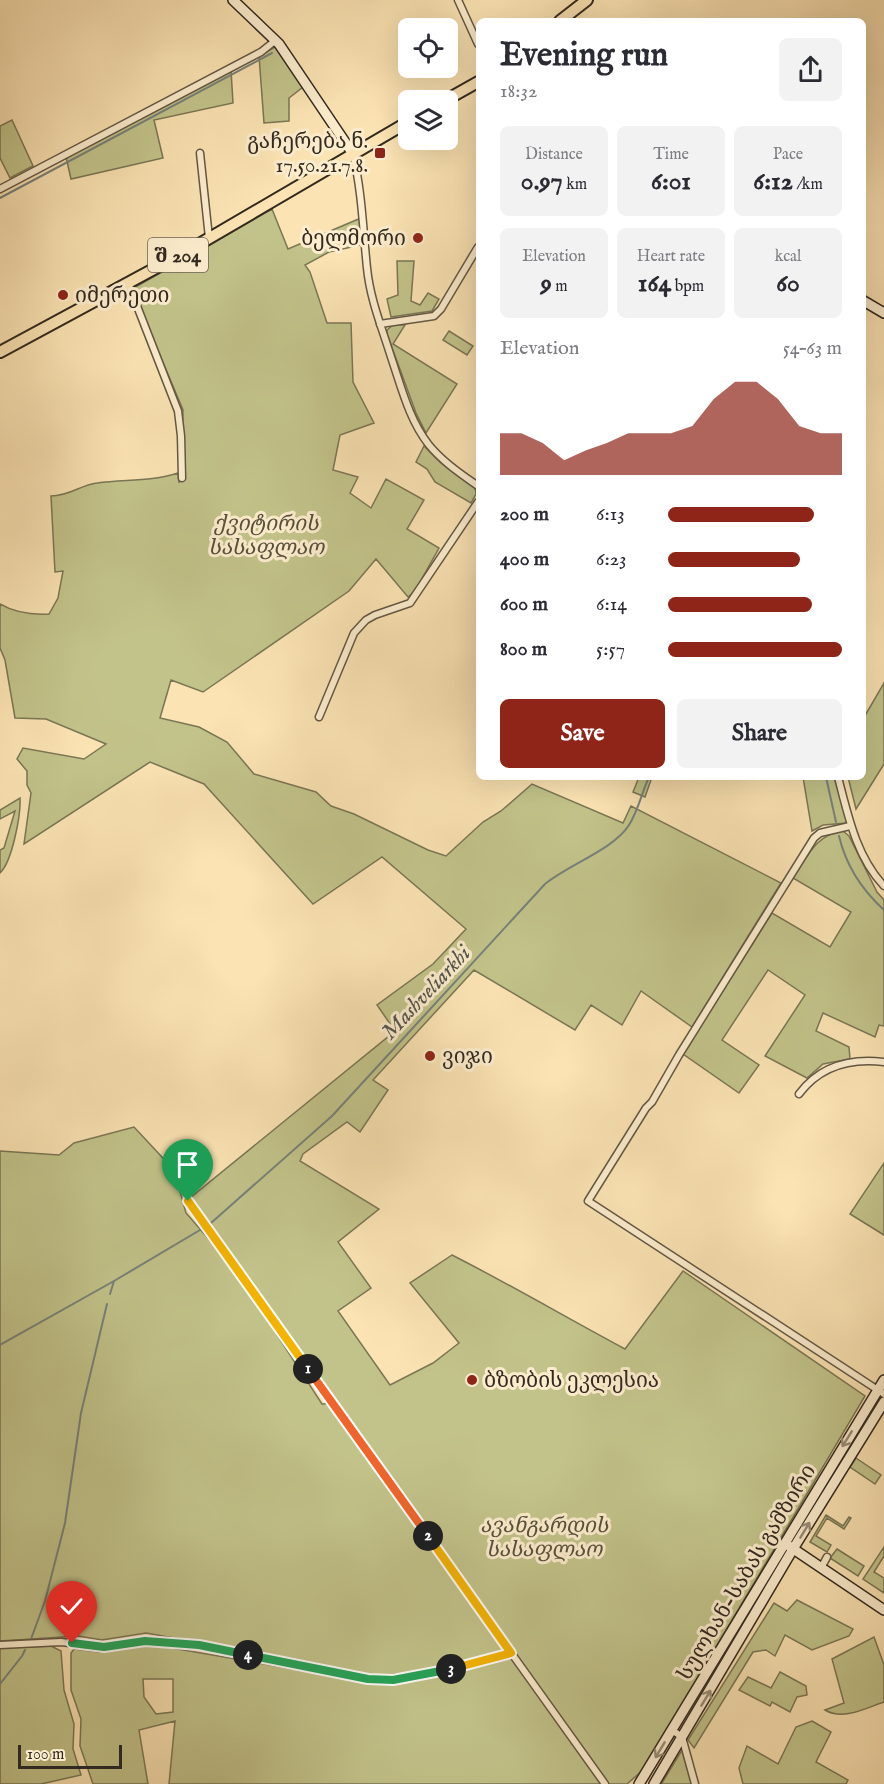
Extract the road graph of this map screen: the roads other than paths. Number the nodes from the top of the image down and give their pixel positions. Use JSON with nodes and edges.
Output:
{"nodes":[{"id":1,"x":233,"y":0,"type":"edge"},
{"id":2,"x":458,"y":0,"type":"edge"},
{"id":3,"x":587,"y":0,"type":"edge"},
{"id":4,"x":564,"y":18,"type":"edge"},
{"id":5,"x":276,"y":40,"type":"junction"},
{"id":6,"x":476,"y":40,"type":"edge"},
{"id":7,"x":476,"y":83,"type":"edge"},
{"id":8,"x":458,"y":93,"type":"edge"},
{"id":9,"x":398,"y":128,"type":"edge"},
{"id":10,"x":200,"y":153,"type":"dead end"},
{"id":11,"x":353,"y":154,"type":"junction"},
{"id":12,"x":0,"y":189,"type":"edge"},
{"id":13,"x":209,"y":237,"type":"junction"},
{"id":14,"x":476,"y":250,"type":"edge"},
{"id":15,"x":128,"y":283,"type":"junction"},
{"id":16,"x":866,"y":302,"type":"edge"},
{"id":17,"x":884,"y":313,"type":"edge"},
{"id":18,"x":380,"y":324,"type":"junction"},
{"id":19,"x":0,"y":352,"type":"edge"},
{"id":20,"x":182,"y":478,"type":"dead end"},
{"id":21,"x":476,"y":485,"type":"edge"},
{"id":22,"x":476,"y":505,"type":"edge"},
{"id":23,"x":319,"y":717,"type":"dead end"},
{"id":24,"x":839,"y":780,"type":"edge"},
{"id":25,"x":850,"y":826,"type":"junction"},
{"id":26,"x":884,"y":886,"type":"edge"},
{"id":27,"x":884,"y":1062,"type":"edge"},
{"id":28,"x":799,"y":1094,"type":"dead end"},
{"id":29,"x":188,"y":1201,"type":"dead end"},
{"id":30,"x":884,"y":1380,"type":"edge"},
{"id":31,"x":881,"y":1392,"type":"edge"},
{"id":32,"x":884,"y":1402,"type":"edge"},
{"id":33,"x":784,"y":1544,"type":"junction"},
{"id":34,"x":793,"y":1549,"type":"junction"},
{"id":35,"x":827,"y":1557,"type":"dead end"},
{"id":36,"x":821,"y":1568,"type":"junction"},
{"id":37,"x":884,"y":1610,"type":"edge"},
{"id":38,"x":0,"y":1646,"type":"edge"},
{"id":39,"x":511,"y":1653,"type":"junction"},
{"id":40,"x":672,"y":1730,"type":"junction"},
{"id":41,"x":682,"y":1737,"type":"junction"},
{"id":42,"x":605,"y":1784,"type":"edge"},
{"id":43,"x":639,"y":1784,"type":"edge"},
{"id":44,"x":654,"y":1784,"type":"edge"},
{"id":45,"x":695,"y":1784,"type":"edge"}],
"edges":[{"from":1,"to":5,"type":"main road"},
{"from":2,"to":6,"type":"street"},
{"from":3,"to":4,"type":"main road"},
{"from":5,"to":11,"type":"main road"},
{"from":5,"to":12,"type":"street"},
{"from":7,"to":8,"type":"main road"},
{"from":9,"to":11,"type":"main road","number":"შ 204"},
{"from":10,"to":13,"type":"street"},
{"from":11,"to":13,"type":"main road","number":"შ 204"},
{"from":11,"to":18,"type":"street"},
{"from":13,"to":15,"type":"main road","number":"შ 204"},
{"from":14,"to":18,"type":"street"},
{"from":15,"to":19,"type":"main road","number":"შ 204"},
{"from":15,"to":20,"type":"street"},
{"from":16,"to":17,"type":"main road"},
{"from":18,"to":21,"type":"street"},
{"from":22,"to":23,"type":"street"},
{"from":24,"to":25,"type":"street"},
{"from":25,"to":26,"type":"street"},
{"from":25,"to":31,"type":"street"},
{"from":27,"to":28,"type":"street"},
{"from":29,"to":39,"type":"street"},
{"from":30,"to":31,"type":"main road","name":"სულხან-საბას გამზირი"},
{"from":31,"to":33,"type":"main road","name":"სულხან-საბას გამზირი","one_way":true},
{"from":34,"to":32,"type":"main road","name":"სულხან-საბას გამზირი","one_way":true},
{"from":33,"to":34,"type":"main road"},
{"from":33,"to":40,"type":"main road","name":"სულხან-საბას გამზირი"},
{"from":34,"to":36,"type":"main road"},
{"from":41,"to":34,"type":"main road","name":"სულხან-საბას გამზირი","one_way":true},
{"from":35,"to":36,"type":"street"},
{"from":36,"to":37,"type":"main road"},
{"from":38,"to":39,"type":"street"},
{"from":39,"to":42,"type":"street"},
{"from":40,"to":41,"type":"street"},
{"from":40,"to":43,"type":"main road","name":"სულხან-საბას გამზირი","one_way":true},
{"from":41,"to":44,"type":"main road","name":"სულხან-საბას გამზირი"},
{"from":41,"to":45,"type":"street"}]}
